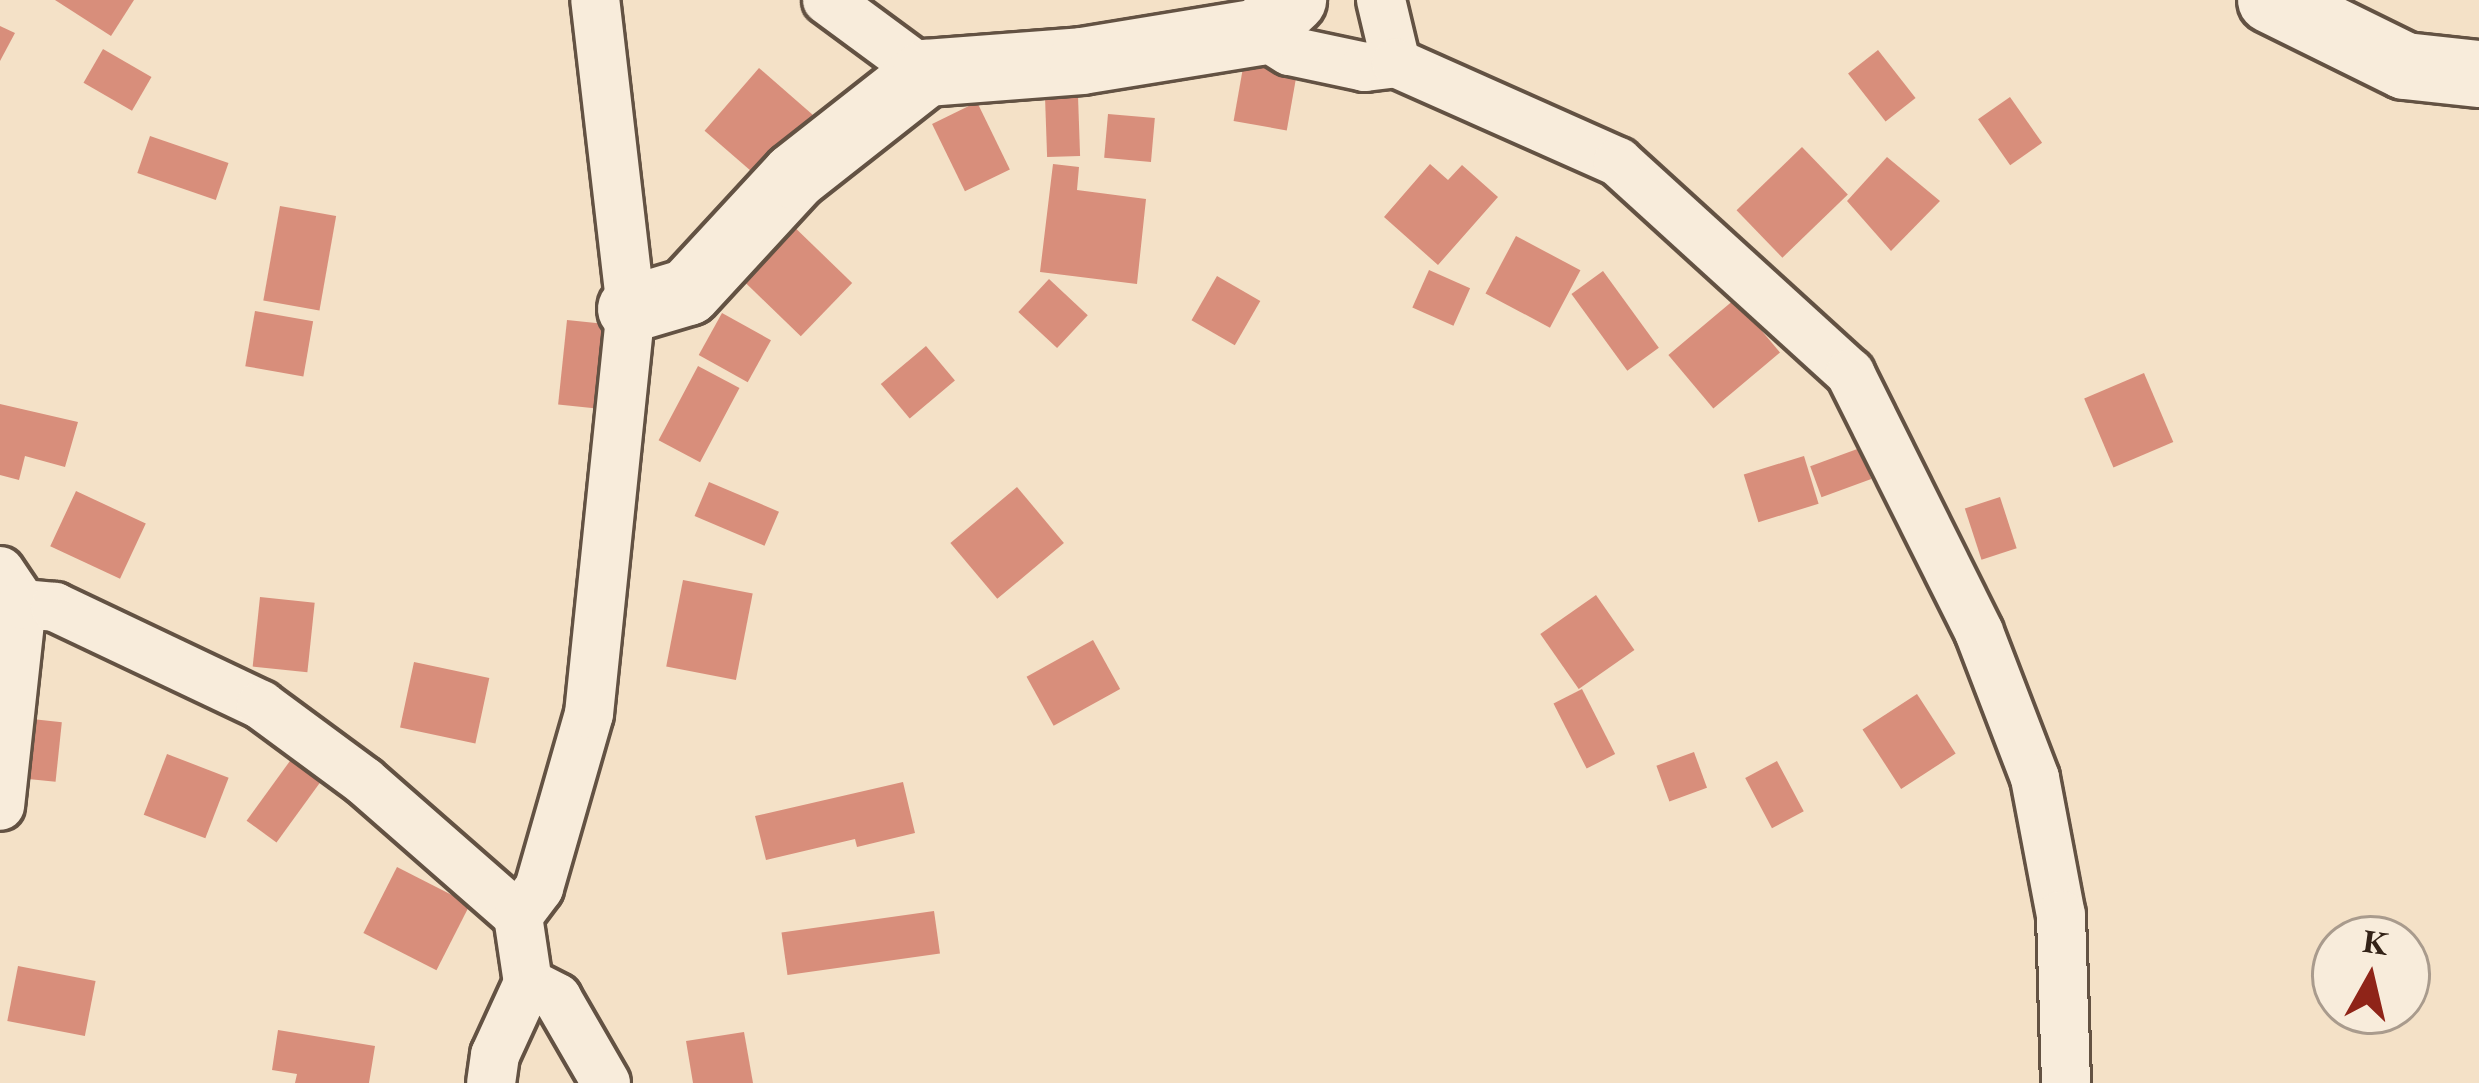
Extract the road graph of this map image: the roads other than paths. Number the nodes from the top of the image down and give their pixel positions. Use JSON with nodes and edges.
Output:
{"nodes":[{"id":1,"x":595,"y":0,"type":"edge"},
{"id":2,"x":826,"y":0,"type":"edge"},
{"id":3,"x":1381,"y":0,"type":"edge"},
{"id":4,"x":2271,"y":0,"type":"edge"},
{"id":5,"x":1276,"y":16,"type":"edge"},
{"id":6,"x":1396,"y":63,"type":"junction"},
{"id":7,"x":926,"y":74,"type":"junction"},
{"id":8,"x":2479,"y":74,"type":"edge"},
{"id":9,"x":631,"y":309,"type":"junction"},
{"id":10,"x":11,"y":588,"type":"edge"},
{"id":11,"x":0,"y":806,"type":"edge"},
{"id":12,"x":518,"y":916,"type":"junction"},
{"id":13,"x":528,"y":983,"type":"junction"},
{"id":14,"x":491,"y":1083,"type":"edge"},
{"id":15,"x":607,"y":1083,"type":"edge"},
{"id":16,"x":2066,"y":1083,"type":"edge"}],
"edges":[{"from":1,"to":9,"type":"street"},
{"from":2,"to":7,"type":"street"},
{"from":3,"to":6,"type":"street"},
{"from":4,"to":8,"type":"street"},
{"from":5,"to":6,"type":"street"},
{"from":5,"to":7,"type":"street"},
{"from":6,"to":16,"type":"street"},
{"from":7,"to":9,"type":"street"},
{"from":9,"to":12,"type":"street"},
{"from":10,"to":11,"type":"street"},
{"from":10,"to":12,"type":"street"},
{"from":12,"to":13,"type":"street"},
{"from":13,"to":14,"type":"street"},
{"from":13,"to":15,"type":"street"}]}
